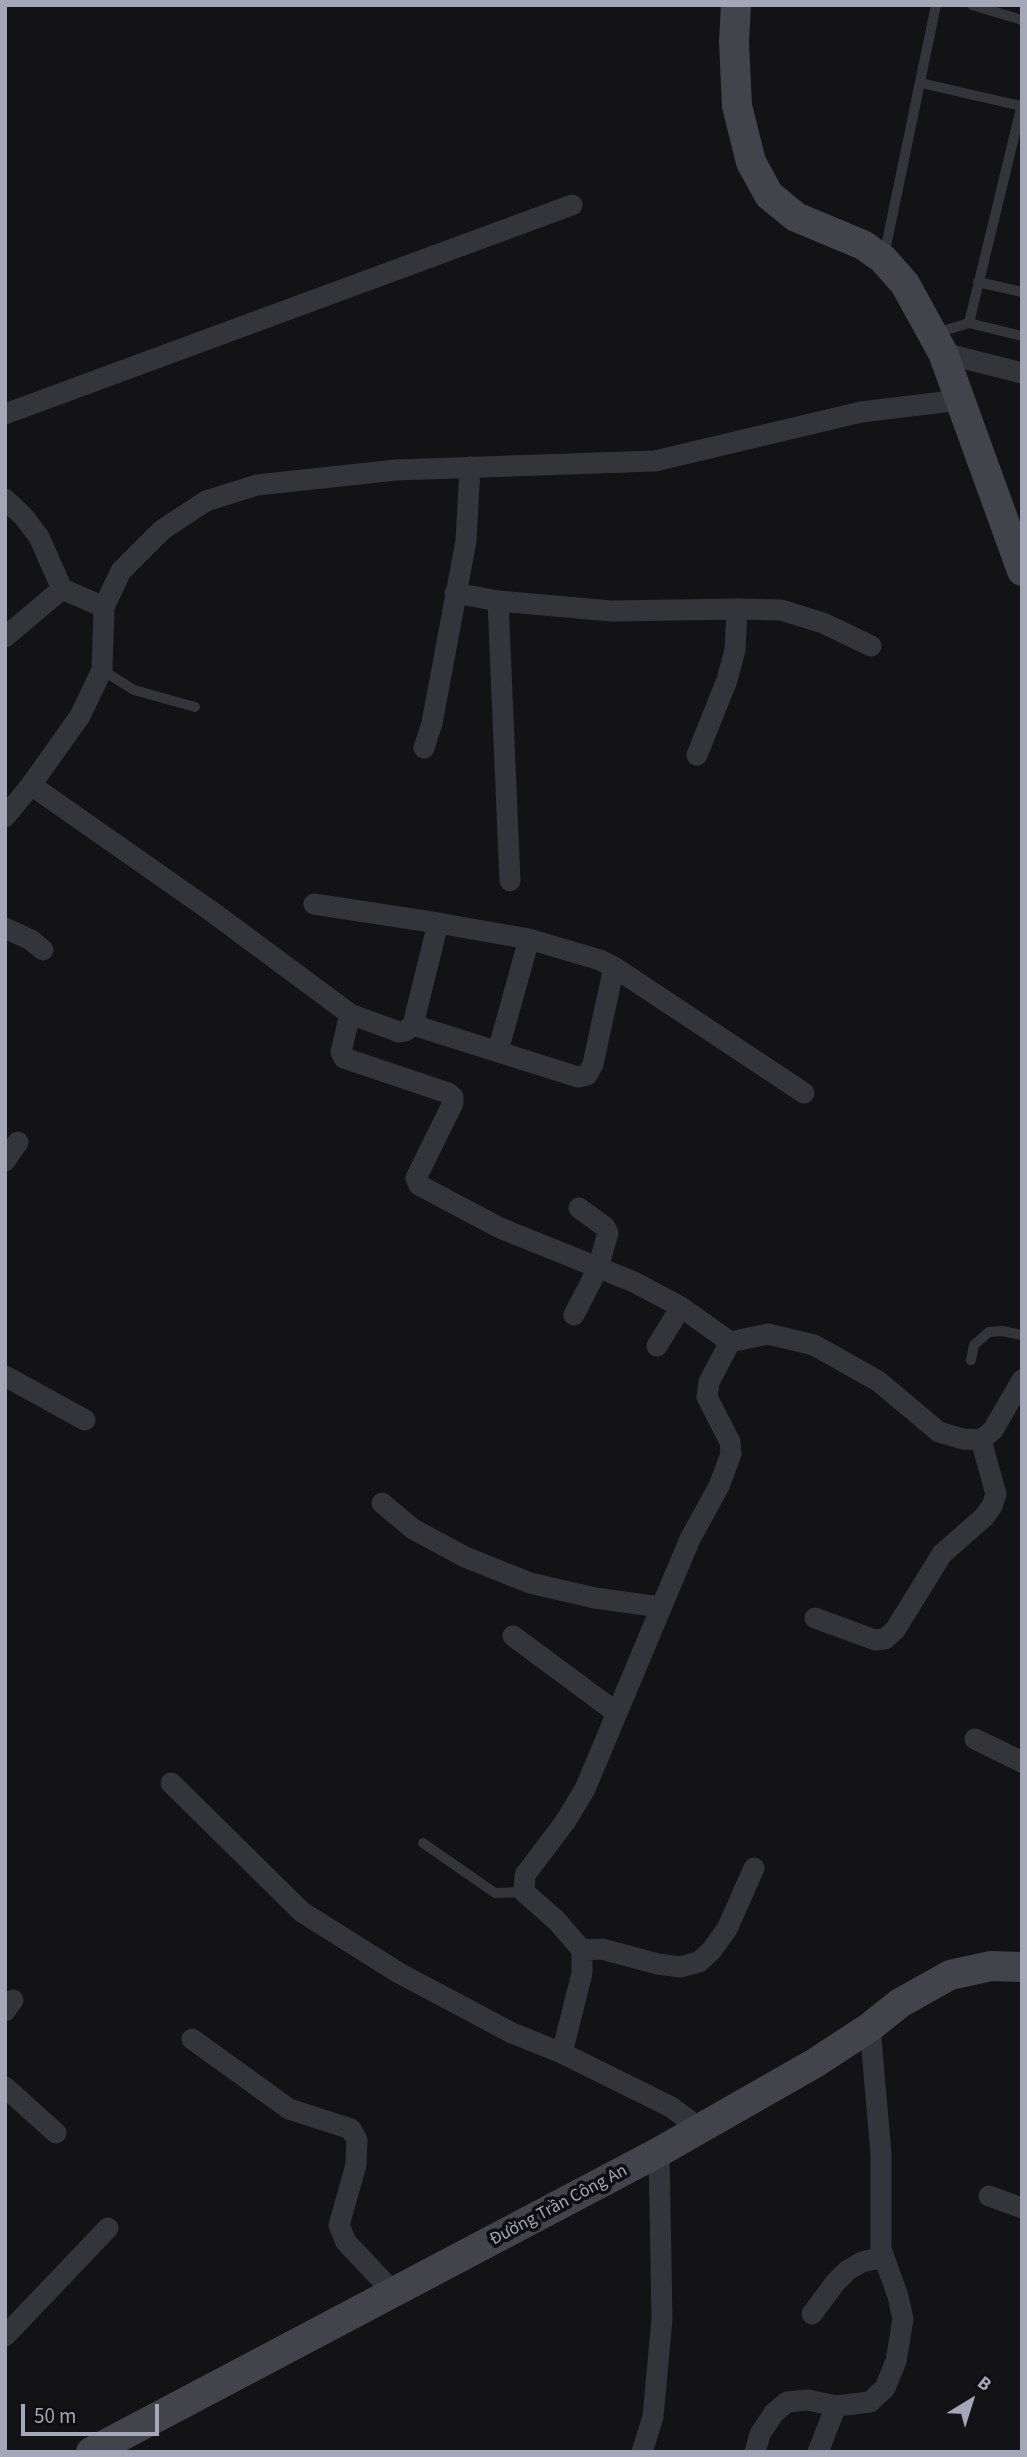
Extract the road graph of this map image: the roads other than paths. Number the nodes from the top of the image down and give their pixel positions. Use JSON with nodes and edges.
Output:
{"nodes":[{"id":1,"x":736,"y":5,"type":"edge"},
{"id":2,"x":936,"y":5,"type":"edge"},
{"id":3,"x":972,"y":5,"type":"edge"},
{"id":4,"x":1022,"y":20,"type":"edge"},
{"id":5,"x":921,"y":83,"type":"junction"},
{"id":6,"x":1022,"y":105,"type":"edge"},
{"id":7,"x":572,"y":205,"type":"dead end"},
{"id":8,"x":883,"y":258,"type":"junction"},
{"id":9,"x":978,"y":282,"type":"junction"},
{"id":10,"x":1022,"y":292,"type":"edge"},
{"id":11,"x":969,"y":323,"type":"junction"},
{"id":12,"x":1022,"y":336,"type":"edge"},
{"id":13,"x":938,"y":344,"type":"junction"},
{"id":14,"x":1022,"y":373,"type":"edge"},
{"id":15,"x":960,"y":400,"type":"junction"},
{"id":16,"x":5,"y":414,"type":"edge"},
{"id":17,"x":470,"y":467,"type":"junction"},
{"id":18,"x":5,"y":499,"type":"edge"},
{"id":19,"x":1022,"y":571,"type":"edge"},
{"id":20,"x":62,"y":589,"type":"junction"},
{"id":21,"x":455,"y":593,"type":"junction"},
{"id":22,"x":498,"y":600,"type":"junction"},
{"id":23,"x":104,"y":607,"type":"junction"},
{"id":24,"x":737,"y":609,"type":"junction"},
{"id":25,"x":5,"y":637,"type":"edge"},
{"id":26,"x":871,"y":646,"type":"dead end"},
{"id":27,"x":102,"y":670,"type":"junction"},
{"id":28,"x":195,"y":707,"type":"dead end"},
{"id":29,"x":424,"y":748,"type":"dead end"},
{"id":30,"x":697,"y":755,"type":"dead end"},
{"id":31,"x":31,"y":785,"type":"junction"},
{"id":32,"x":5,"y":817,"type":"edge"},
{"id":33,"x":510,"y":881,"type":"dead end"},
{"id":34,"x":314,"y":904,"type":"dead end"},
{"id":35,"x":438,"y":923,"type":"junction"},
{"id":36,"x":5,"y":928,"type":"edge"},
{"id":37,"x":529,"y":939,"type":"junction"},
{"id":38,"x":43,"y":950,"type":"dead end"},
{"id":39,"x":614,"y":967,"type":"junction"},
{"id":40,"x":350,"y":1014,"type":"junction"},
{"id":41,"x":413,"y":1025,"type":"junction"},
{"id":42,"x":498,"y":1051,"type":"junction"},
{"id":43,"x":804,"y":1093,"type":"dead end"},
{"id":44,"x":18,"y":1142,"type":"dead end"},
{"id":45,"x":5,"y":1161,"type":"edge"},
{"id":46,"x":579,"y":1208,"type":"dead end"},
{"id":47,"x":598,"y":1268,"type":"junction"},
{"id":48,"x":681,"y":1307,"type":"junction"},
{"id":49,"x":574,"y":1315,"type":"dead end"},
{"id":50,"x":1022,"y":1335,"type":"edge"},
{"id":51,"x":730,"y":1342,"type":"junction"},
{"id":52,"x":657,"y":1346,"type":"dead end"},
{"id":53,"x":971,"y":1360,"type":"dead end"},
{"id":54,"x":5,"y":1376,"type":"edge"},
{"id":55,"x":1022,"y":1380,"type":"edge"},
{"id":56,"x":85,"y":1420,"type":"dead end"},
{"id":57,"x":981,"y":1440,"type":"junction"},
{"id":58,"x":382,"y":1503,"type":"dead end"},
{"id":59,"x":660,"y":1607,"type":"junction"},
{"id":60,"x":815,"y":1618,"type":"dead end"},
{"id":61,"x":513,"y":1636,"type":"dead end"},
{"id":62,"x":617,"y":1713,"type":"junction"},
{"id":63,"x":975,"y":1739,"type":"dead end"},
{"id":64,"x":1022,"y":1762,"type":"edge"},
{"id":65,"x":172,"y":1783,"type":"dead end"},
{"id":66,"x":423,"y":1843,"type":"dead end"},
{"id":67,"x":754,"y":1868,"type":"dead end"},
{"id":68,"x":524,"y":1892,"type":"junction"},
{"id":69,"x":582,"y":1950,"type":"junction"},
{"id":70,"x":1022,"y":1967,"type":"edge"},
{"id":71,"x":870,"y":2026,"type":"junction"},
{"id":72,"x":192,"y":2039,"type":"dead end"},
{"id":73,"x":562,"y":2053,"type":"junction"},
{"id":74,"x":5,"y":2087,"type":"edge"},
{"id":75,"x":699,"y":2128,"type":"junction"},
{"id":76,"x":56,"y":2133,"type":"dead end"},
{"id":77,"x":659,"y":2152,"type":"junction"},
{"id":78,"x":989,"y":2196,"type":"dead end"},
{"id":79,"x":1022,"y":2208,"type":"edge"},
{"id":80,"x":108,"y":2228,"type":"dead end"},
{"id":81,"x":884,"y":2258,"type":"junction"},
{"id":82,"x":393,"y":2292,"type":"junction"},
{"id":83,"x":811,"y":2315,"type":"dead end"},
{"id":84,"x":5,"y":2336,"type":"edge"},
{"id":85,"x":836,"y":2406,"type":"junction"},
{"id":86,"x":91,"y":2452,"type":"edge"},
{"id":87,"x":642,"y":2452,"type":"edge"},
{"id":88,"x":755,"y":2452,"type":"edge"},
{"id":89,"x":818,"y":2452,"type":"edge"}],
"edges":[{"from":1,"to":8,"type":"street"},
{"from":2,"to":5,"type":"lane"},
{"from":3,"to":4,"type":"lane"},
{"from":5,"to":6,"type":"lane"},
{"from":5,"to":8,"type":"lane"},
{"from":6,"to":9,"type":"lane"},
{"from":7,"to":16,"type":"street"},
{"from":8,"to":13,"type":"street"},
{"from":9,"to":10,"type":"lane"},
{"from":9,"to":11,"type":"lane"},
{"from":11,"to":12,"type":"lane"},
{"from":11,"to":13,"type":"lane"},
{"from":13,"to":14,"type":"street"},
{"from":13,"to":15,"type":"street"},
{"from":15,"to":17,"type":"street"},
{"from":15,"to":19,"type":"street"},
{"from":17,"to":21,"type":"street"},
{"from":17,"to":23,"type":"street"},
{"from":18,"to":20,"type":"street"},
{"from":20,"to":23,"type":"street"},
{"from":20,"to":25,"type":"street"},
{"from":21,"to":22,"type":"street"},
{"from":21,"to":29,"type":"street"},
{"from":22,"to":24,"type":"street"},
{"from":22,"to":33,"type":"street"},
{"from":23,"to":27,"type":"street"},
{"from":24,"to":26,"type":"street"},
{"from":24,"to":30,"type":"street"},
{"from":27,"to":28,"type":"lane"},
{"from":27,"to":31,"type":"street"},
{"from":31,"to":32,"type":"street"},
{"from":31,"to":40,"type":"street"},
{"from":34,"to":35,"type":"street"},
{"from":35,"to":37,"type":"street"},
{"from":35,"to":41,"type":"street"},
{"from":36,"to":38,"type":"street"},
{"from":37,"to":39,"type":"street"},
{"from":37,"to":42,"type":"street"},
{"from":39,"to":42,"type":"street"},
{"from":39,"to":43,"type":"street"},
{"from":40,"to":41,"type":"street"},
{"from":40,"to":47,"type":"street"},
{"from":41,"to":42,"type":"street"},
{"from":44,"to":45,"type":"street"},
{"from":46,"to":47,"type":"street"},
{"from":47,"to":48,"type":"street"},
{"from":47,"to":49,"type":"street"},
{"from":48,"to":51,"type":"street"},
{"from":48,"to":52,"type":"street"},
{"from":50,"to":53,"type":"lane"},
{"from":51,"to":57,"type":"street"},
{"from":51,"to":59,"type":"street"},
{"from":54,"to":56,"type":"street"},
{"from":55,"to":57,"type":"street"},
{"from":57,"to":60,"type":"street"},
{"from":58,"to":59,"type":"street"},
{"from":59,"to":62,"type":"street"},
{"from":61,"to":62,"type":"street"},
{"from":62,"to":68,"type":"street"},
{"from":63,"to":64,"type":"street"},
{"from":65,"to":73,"type":"street"},
{"from":66,"to":68,"type":"lane"},
{"from":67,"to":69,"type":"street"},
{"from":68,"to":69,"type":"street"},
{"from":69,"to":73,"type":"street"},
{"from":70,"to":71,"type":"street","name":"Đường Trần Công An"},
{"from":71,"to":75,"type":"street","name":"Đường Trần Công An"},
{"from":71,"to":81,"type":"street"},
{"from":72,"to":82,"type":"street"},
{"from":73,"to":75,"type":"street"},
{"from":74,"to":76,"type":"street"},
{"from":75,"to":77,"type":"street","name":"Đường Trần Công An"},
{"from":77,"to":82,"type":"street","name":"Đường Trần Công An"},
{"from":77,"to":87,"type":"street"},
{"from":78,"to":79,"type":"street"},
{"from":80,"to":84,"type":"street"},
{"from":81,"to":83,"type":"street"},
{"from":81,"to":85,"type":"street"},
{"from":82,"to":86,"type":"street","name":"Đường Trần Công An"},
{"from":85,"to":88,"type":"street"},
{"from":85,"to":89,"type":"street"}]}
